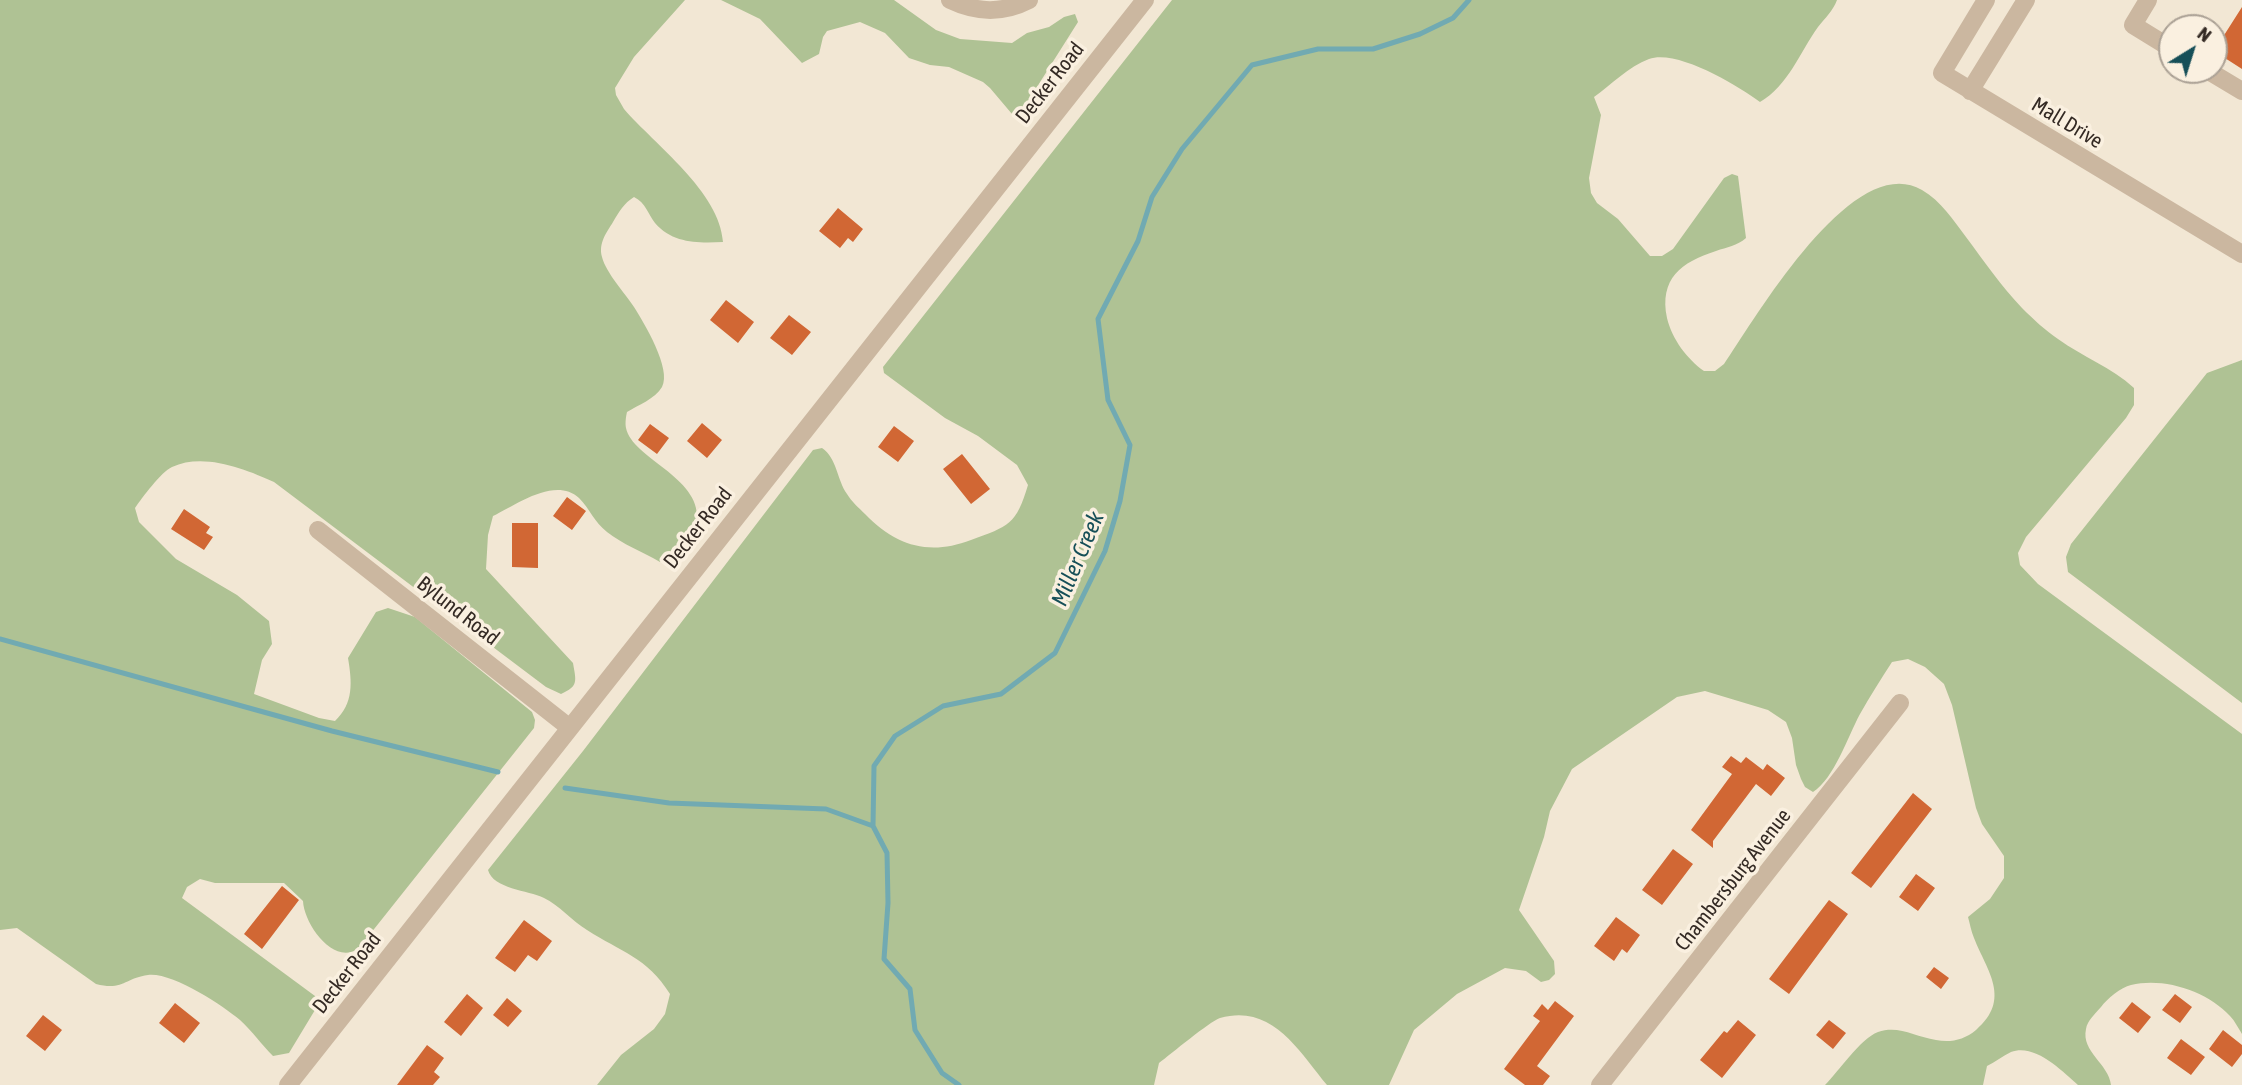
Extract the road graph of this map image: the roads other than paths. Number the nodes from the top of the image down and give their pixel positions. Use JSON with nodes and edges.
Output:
{"nodes":[{"id":1,"x":950,"y":0,"type":"edge"},
{"id":2,"x":1029,"y":0,"type":"edge"},
{"id":3,"x":1986,"y":0,"type":"edge"},
{"id":4,"x":2026,"y":0,"type":"edge"},
{"id":5,"x":2148,"y":0,"type":"edge"},
{"id":6,"x":1141,"y":1,"type":"edge"},
{"id":7,"x":2158,"y":40,"type":"edge"},
{"id":8,"x":1970,"y":91,"type":"junction"},
{"id":9,"x":2242,"y":254,"type":"edge"},
{"id":10,"x":318,"y":530,"type":"dead end"},
{"id":11,"x":1900,"y":703,"type":"dead end"},
{"id":12,"x":570,"y":728,"type":"junction"},
{"id":13,"x":288,"y":1085,"type":"edge"},
{"id":14,"x":1600,"y":1085,"type":"edge"}],
"edges":[{"from":1,"to":2,"type":"street"},
{"from":3,"to":8,"type":"street","name":"Mall Drive"},
{"from":4,"to":8,"type":"street"},
{"from":5,"to":7,"type":"street"},
{"from":6,"to":12,"type":"street","name":"Decker Road"},
{"from":8,"to":9,"type":"street","name":"Mall Drive"},
{"from":10,"to":12,"type":"street","name":"Bylund Road"},
{"from":11,"to":14,"type":"street","name":"Chambersburg Avenue"},
{"from":12,"to":13,"type":"street","name":"Decker Road"}]}
